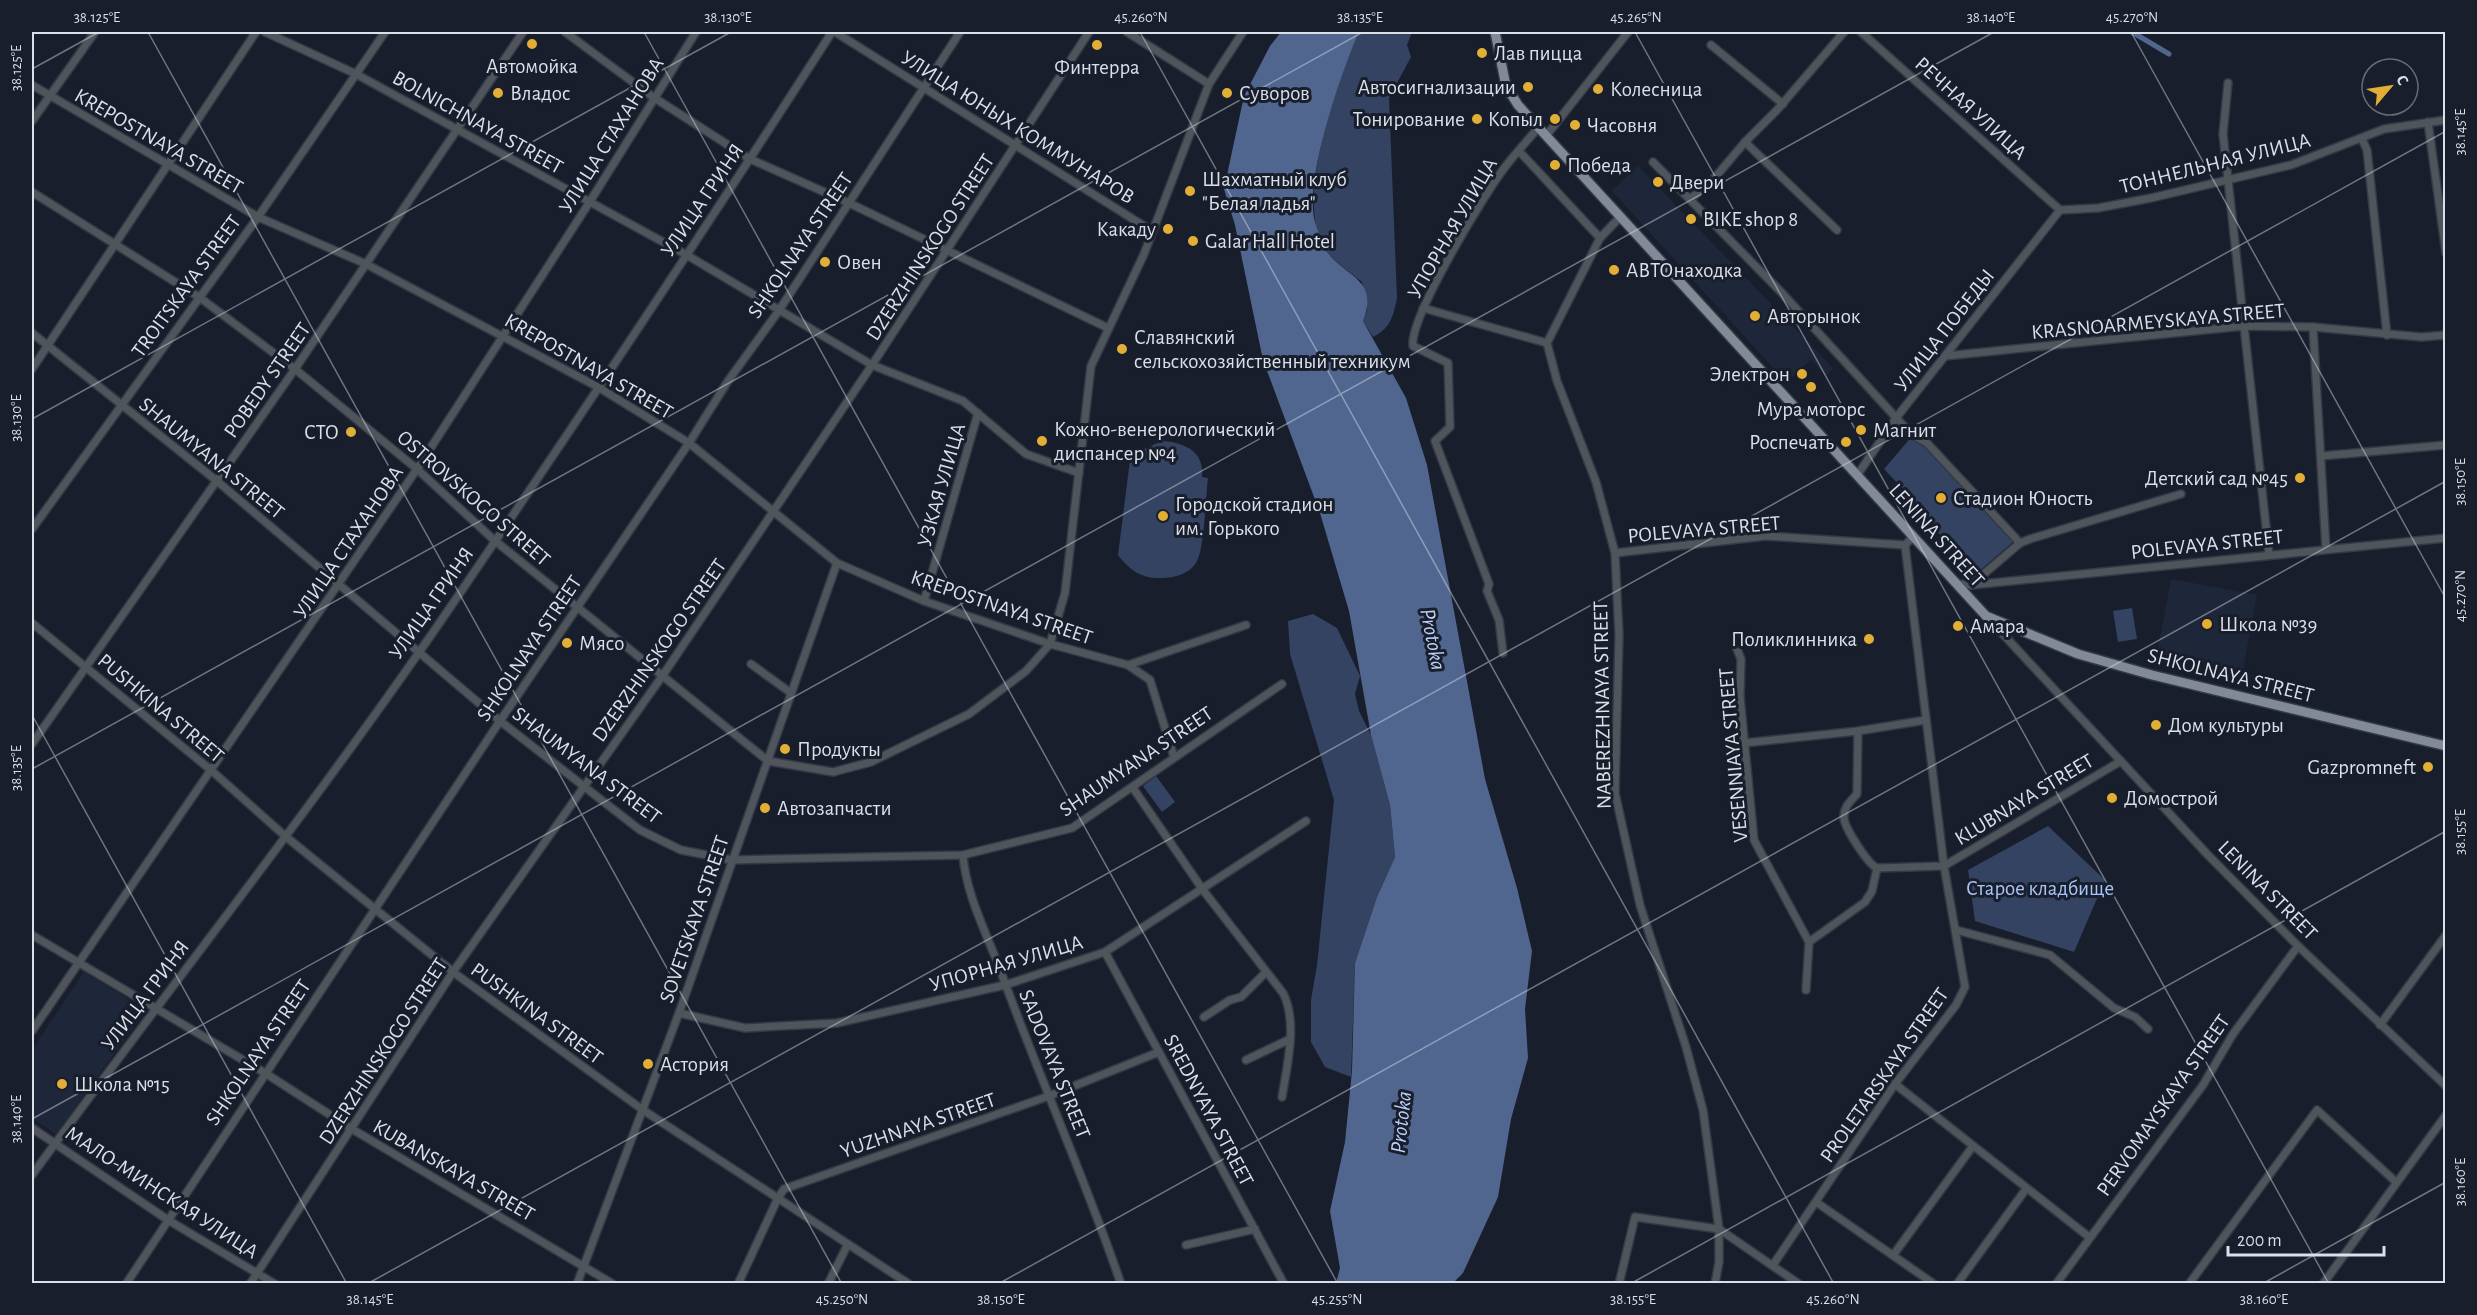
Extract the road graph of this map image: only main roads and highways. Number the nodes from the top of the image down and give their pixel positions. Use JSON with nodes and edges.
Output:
{"nodes":[{"id":1,"x":1495,"y":32,"type":"edge"},
{"id":2,"x":1986,"y":616,"type":"joint"},
{"id":3,"x":2445,"y":746,"type":"edge"}],
"edges":[{"from":1,"to":2,"type":"main road","name":"LENINA STREET"},
{"from":2,"to":3,"type":"main road","name":"SHKOLNAYA STREET"}]}
